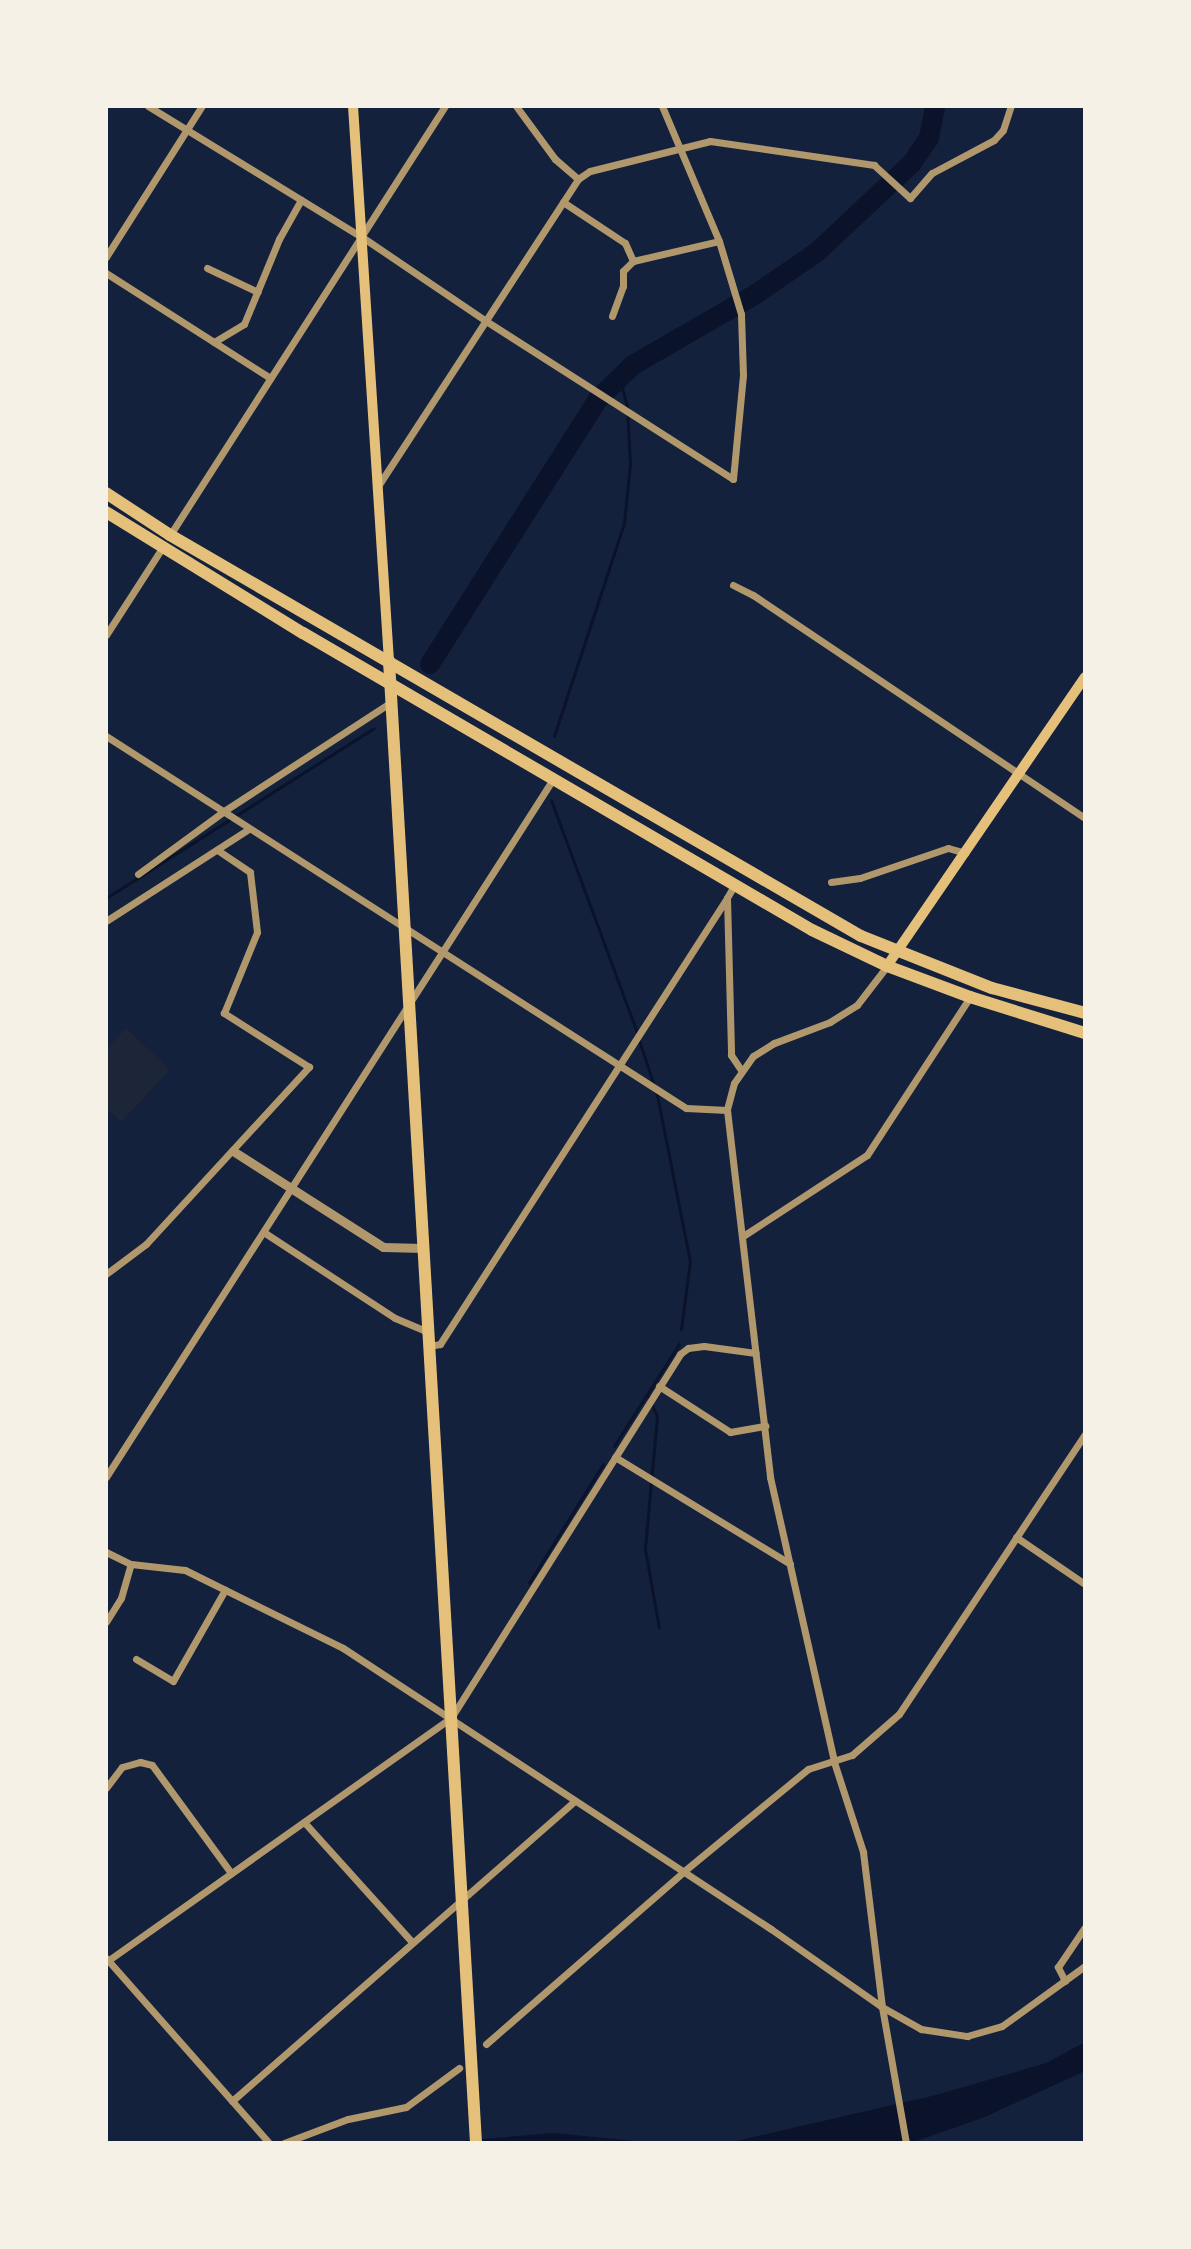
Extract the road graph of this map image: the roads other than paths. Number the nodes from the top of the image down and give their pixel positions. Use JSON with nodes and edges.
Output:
{"nodes":[{"id":1,"x":148,"y":106,"type":"edge"},
{"id":2,"x":202,"y":106,"type":"edge"},
{"id":3,"x":353,"y":106,"type":"edge"},
{"id":4,"x":445,"y":106,"type":"edge"},
{"id":5,"x":662,"y":106,"type":"edge"},
{"id":6,"x":1011,"y":106,"type":"edge"},
{"id":7,"x":520,"y":107,"type":"edge"},
{"id":8,"x":186,"y":131,"type":"junction"},
{"id":9,"x":677,"y":147,"type":"junction"},
{"id":10,"x":578,"y":179,"type":"junction"},
{"id":11,"x":301,"y":200,"type":"junction"},
{"id":12,"x":563,"y":202,"type":"junction"},
{"id":13,"x":362,"y":237,"type":"junction"},
{"id":14,"x":719,"y":241,"type":"junction"},
{"id":15,"x":106,"y":257,"type":"edge"},
{"id":16,"x":633,"y":261,"type":"junction"},
{"id":17,"x":207,"y":268,"type":"dead end"},
{"id":18,"x":106,"y":273,"type":"edge"},
{"id":19,"x":258,"y":292,"type":"junction"},
{"id":20,"x":612,"y":316,"type":"dead end"},
{"id":21,"x":486,"y":321,"type":"junction"},
{"id":22,"x":214,"y":342,"type":"junction"},
{"id":23,"x":270,"y":378,"type":"junction"},
{"id":24,"x":378,"y":486,"type":"junction"},
{"id":25,"x":106,"y":493,"type":"edge"},
{"id":26,"x":106,"y":512,"type":"edge"},
{"id":27,"x":170,"y":535,"type":"junction"},
{"id":28,"x":162,"y":548,"type":"junction"},
{"id":29,"x":733,"y":585,"type":"dead end"},
{"id":30,"x":106,"y":635,"type":"edge"},
{"id":31,"x":389,"y":661,"type":"junction"},
{"id":32,"x":1085,"y":677,"type":"edge"},
{"id":33,"x":389,"y":683,"type":"junction"},
{"id":34,"x":391,"y":702,"type":"junction"},
{"id":35,"x":106,"y":736,"type":"edge"},
{"id":36,"x":1019,"y":775,"type":"junction"},
{"id":37,"x":553,"y":779,"type":"junction"},
{"id":38,"x":224,"y":811,"type":"junction"},
{"id":39,"x":1085,"y":818,"type":"edge"},
{"id":40,"x":249,"y":829,"type":"junction"},
{"id":41,"x":217,"y":850,"type":"junction"},
{"id":42,"x":965,"y":853,"type":"junction"},
{"id":43,"x":138,"y":874,"type":"dead end"},
{"id":44,"x":831,"y":882,"type":"dead end"},
{"id":45,"x":735,"y":884,"type":"junction"},
{"id":46,"x":727,"y":898,"type":"junction"},
{"id":47,"x":106,"y":921,"type":"edge"},
{"id":48,"x":404,"y":927,"type":"junction"},
{"id":49,"x":443,"y":951,"type":"junction"},
{"id":50,"x":896,"y":951,"type":"junction"},
{"id":51,"x":887,"y":966,"type":"junction"},
{"id":52,"x":970,"y":997,"type":"junction"},
{"id":53,"x":408,"y":1010,"type":"junction"},
{"id":54,"x":1085,"y":1013,"type":"edge"},
{"id":55,"x":1085,"y":1033,"type":"edge"},
{"id":56,"x":620,"y":1065,"type":"junction"},
{"id":57,"x":741,"y":1070,"type":"junction"},
{"id":58,"x":727,"y":1110,"type":"junction"},
{"id":59,"x":233,"y":1151,"type":"junction"},
{"id":60,"x":289,"y":1190,"type":"junction"},
{"id":61,"x":265,"y":1233,"type":"junction"},
{"id":62,"x":743,"y":1236,"type":"junction"},
{"id":63,"x":423,"y":1248,"type":"junction"},
{"id":64,"x":106,"y":1274,"type":"edge"},
{"id":65,"x":428,"y":1332,"type":"junction"},
{"id":66,"x":429,"y":1346,"type":"junction"},
{"id":67,"x":756,"y":1353,"type":"junction"},
{"id":68,"x":659,"y":1386,"type":"junction"},
{"id":69,"x":765,"y":1426,"type":"junction"},
{"id":70,"x":1085,"y":1434,"type":"edge"},
{"id":71,"x":615,"y":1457,"type":"junction"},
{"id":72,"x":106,"y":1477,"type":"edge"},
{"id":73,"x":1016,"y":1537,"type":"junction"},
{"id":74,"x":106,"y":1552,"type":"edge"},
{"id":75,"x":131,"y":1564,"type":"junction"},
{"id":76,"x":790,"y":1564,"type":"junction"},
{"id":77,"x":1085,"y":1584,"type":"edge"},
{"id":78,"x":225,"y":1590,"type":"junction"},
{"id":79,"x":106,"y":1622,"type":"edge"},
{"id":80,"x":136,"y":1659,"type":"dead end"},
{"id":81,"x":451,"y":1718,"type":"junction"},
{"id":82,"x":834,"y":1762,"type":"junction"},
{"id":83,"x":106,"y":1788,"type":"edge"},
{"id":84,"x":574,"y":1802,"type":"junction"},
{"id":85,"x":304,"y":1822,"type":"junction"},
{"id":86,"x":683,"y":1872,"type":"junction"},
{"id":87,"x":231,"y":1873,"type":"junction"},
{"id":88,"x":462,"y":1899,"type":"junction"},
{"id":89,"x":1085,"y":1927,"type":"edge"},
{"id":90,"x":412,"y":1942,"type":"junction"},
{"id":91,"x":107,"y":1960,"type":"edge"},
{"id":92,"x":1085,"y":1966,"type":"edge"},
{"id":93,"x":1065,"y":1981,"type":"junction"},
{"id":94,"x":882,"y":2007,"type":"junction"},
{"id":95,"x":486,"y":2044,"type":"dead end"},
{"id":96,"x":459,"y":2068,"type":"dead end"},
{"id":97,"x":232,"y":2101,"type":"junction"},
{"id":98,"x":269,"y":2143,"type":"edge"},
{"id":99,"x":284,"y":2143,"type":"edge"},
{"id":100,"x":476,"y":2143,"type":"edge"},
{"id":101,"x":906,"y":2143,"type":"edge"}],
"edges":[{"from":1,"to":8,"type":"street"},
{"from":2,"to":8,"type":"street"},
{"from":3,"to":13,"type":"main road"},
{"from":4,"to":13,"type":"street"},
{"from":5,"to":9,"type":"street"},
{"from":6,"to":9,"type":"street"},
{"from":7,"to":10,"type":"street"},
{"from":8,"to":11,"type":"street"},
{"from":8,"to":15,"type":"street"},
{"from":9,"to":10,"type":"street"},
{"from":9,"to":14,"type":"street"},
{"from":10,"to":12,"type":"street"},
{"from":11,"to":13,"type":"street"},
{"from":11,"to":19,"type":"street"},
{"from":12,"to":16,"type":"street"},
{"from":12,"to":21,"type":"street"},
{"from":13,"to":21,"type":"street"},
{"from":13,"to":23,"type":"street"},
{"from":13,"to":24,"type":"main road"},
{"from":14,"to":16,"type":"street"},
{"from":14,"to":21,"type":"street"},
{"from":16,"to":20,"type":"street"},
{"from":17,"to":19,"type":"street"},
{"from":18,"to":22,"type":"street"},
{"from":19,"to":22,"type":"street"},
{"from":21,"to":24,"type":"street"},
{"from":22,"to":23,"type":"street"},
{"from":23,"to":27,"type":"street"},
{"from":24,"to":31,"type":"main road"},
{"from":25,"to":27,"type":"highway"},
{"from":26,"to":28,"type":"highway"},
{"from":27,"to":31,"type":"highway"},
{"from":28,"to":30,"type":"street"},
{"from":28,"to":33,"type":"highway"},
{"from":29,"to":36,"type":"street"},
{"from":31,"to":33,"type":"highway"},
{"from":31,"to":50,"type":"highway"},
{"from":32,"to":36,"type":"main road"},
{"from":33,"to":34,"type":"highway"},
{"from":33,"to":37,"type":"highway"},
{"from":34,"to":38,"type":"street"},
{"from":34,"to":48,"type":"highway"},
{"from":35,"to":38,"type":"street"},
{"from":36,"to":39,"type":"street"},
{"from":36,"to":42,"type":"main road"},
{"from":37,"to":45,"type":"highway"},
{"from":37,"to":49,"type":"street"},
{"from":38,"to":40,"type":"street"},
{"from":38,"to":43,"type":"street"},
{"from":40,"to":41,"type":"street"},
{"from":40,"to":48,"type":"street"},
{"from":41,"to":47,"type":"street"},
{"from":41,"to":59,"type":"street"},
{"from":42,"to":44,"type":"street"},
{"from":42,"to":50,"type":"main road"},
{"from":45,"to":46,"type":"street"},
{"from":45,"to":51,"type":"highway"},
{"from":46,"to":56,"type":"street"},
{"from":46,"to":57,"type":"street"},
{"from":48,"to":49,"type":"street"},
{"from":48,"to":53,"type":"highway"},
{"from":49,"to":53,"type":"street"},
{"from":49,"to":56,"type":"street"},
{"from":50,"to":51,"type":"main road"},
{"from":50,"to":54,"type":"highway"},
{"from":51,"to":52,"type":"highway"},
{"from":51,"to":57,"type":"street"},
{"from":52,"to":55,"type":"highway"},
{"from":52,"to":62,"type":"street"},
{"from":53,"to":60,"type":"street"},
{"from":53,"to":63,"type":"highway"},
{"from":56,"to":58,"type":"street"},
{"from":56,"to":66,"type":"street"},
{"from":57,"to":58,"type":"street"},
{"from":58,"to":62,"type":"street"},
{"from":59,"to":60,"type":"street"},
{"from":59,"to":64,"type":"street"},
{"from":60,"to":61,"type":"street"},
{"from":60,"to":63,"type":"street"},
{"from":61,"to":65,"type":"street"},
{"from":61,"to":72,"type":"street"},
{"from":62,"to":67,"type":"street"},
{"from":63,"to":65,"type":"highway"},
{"from":65,"to":66,"type":"highway"},
{"from":66,"to":81,"type":"highway"},
{"from":67,"to":68,"type":"street"},
{"from":67,"to":69,"type":"street"},
{"from":68,"to":69,"type":"street"},
{"from":68,"to":71,"type":"street"},
{"from":69,"to":76,"type":"street"},
{"from":70,"to":73,"type":"street"},
{"from":71,"to":76,"type":"street"},
{"from":71,"to":81,"type":"street"},
{"from":73,"to":77,"type":"street"},
{"from":73,"to":82,"type":"street"},
{"from":74,"to":75,"type":"street"},
{"from":75,"to":78,"type":"street"},
{"from":75,"to":79,"type":"street"},
{"from":76,"to":82,"type":"street"},
{"from":78,"to":80,"type":"street"},
{"from":78,"to":81,"type":"street"},
{"from":81,"to":84,"type":"street"},
{"from":81,"to":85,"type":"street"},
{"from":81,"to":88,"type":"highway"},
{"from":82,"to":86,"type":"street"},
{"from":82,"to":94,"type":"street"},
{"from":83,"to":87,"type":"street"},
{"from":84,"to":86,"type":"street"},
{"from":84,"to":88,"type":"street"},
{"from":85,"to":87,"type":"street"},
{"from":85,"to":90,"type":"street"},
{"from":86,"to":94,"type":"street"},
{"from":86,"to":95,"type":"street"},
{"from":87,"to":91,"type":"street"},
{"from":88,"to":90,"type":"street"},
{"from":88,"to":100,"type":"highway"},
{"from":89,"to":93,"type":"street"},
{"from":90,"to":97,"type":"street"},
{"from":91,"to":97,"type":"street"},
{"from":92,"to":93,"type":"street"},
{"from":93,"to":94,"type":"street"},
{"from":94,"to":101,"type":"street"},
{"from":96,"to":99,"type":"street"},
{"from":97,"to":98,"type":"street"}]}
